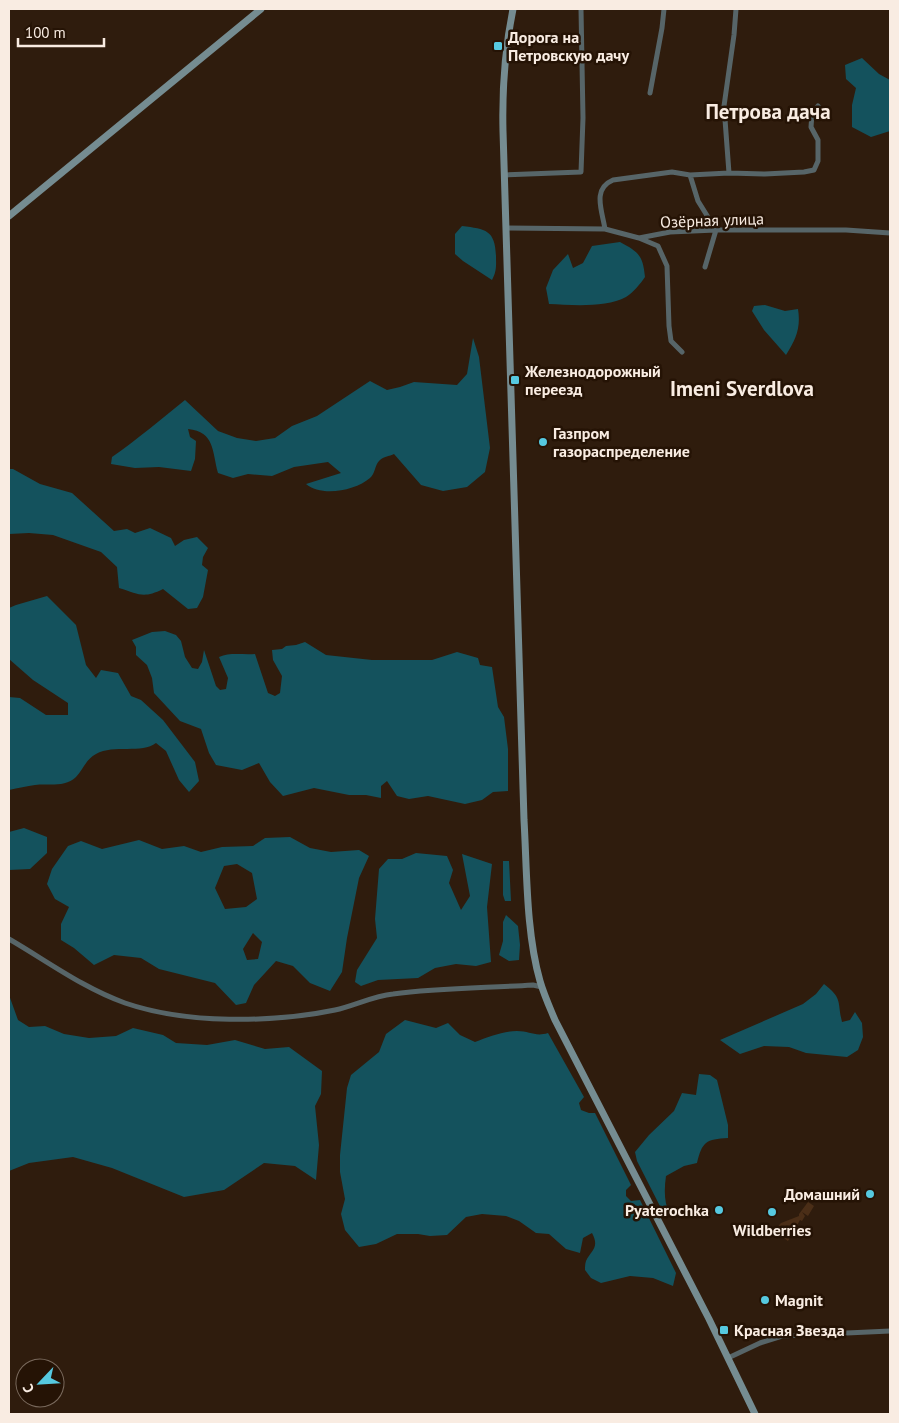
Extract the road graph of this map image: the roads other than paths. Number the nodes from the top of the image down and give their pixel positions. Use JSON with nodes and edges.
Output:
{"nodes":[{"id":1,"x":261,"y":9,"type":"edge"},
{"id":2,"x":512,"y":9,"type":"edge"},
{"id":3,"x":581,"y":9,"type":"edge"},
{"id":4,"x":664,"y":9,"type":"edge"},
{"id":5,"x":736,"y":9,"type":"edge"},
{"id":6,"x":650,"y":94,"type":"dead end"},
{"id":7,"x":818,"y":106,"type":"dead end"},
{"id":8,"x":729,"y":173,"type":"junction"},
{"id":9,"x":504,"y":175,"type":"junction"},
{"id":10,"x":690,"y":176,"type":"junction"},
{"id":11,"x":9,"y":216,"type":"edge"},
{"id":12,"x":506,"y":228,"type":"junction"},
{"id":13,"x":605,"y":229,"type":"junction"},
{"id":14,"x":716,"y":230,"type":"junction"},
{"id":15,"x":890,"y":233,"type":"edge"},
{"id":16,"x":638,"y":238,"type":"junction"},
{"id":17,"x":705,"y":267,"type":"dead end"},
{"id":18,"x":682,"y":352,"type":"dead end"},
{"id":19,"x":9,"y":939,"type":"edge"},
{"id":20,"x":542,"y":987,"type":"junction"},
{"id":21,"x":890,"y":1331,"type":"edge"},
{"id":22,"x":728,"y":1358,"type":"junction"},
{"id":23,"x":755,"y":1414,"type":"edge"}],
"edges":[{"from":1,"to":11,"type":"main road"},
{"from":2,"to":9,"type":"main road"},
{"from":3,"to":9,"type":"street"},
{"from":4,"to":6,"type":"street"},
{"from":5,"to":8,"type":"street"},
{"from":7,"to":8,"type":"street"},
{"from":8,"to":10,"type":"street"},
{"from":9,"to":12,"type":"main road"},
{"from":10,"to":13,"type":"street"},
{"from":10,"to":14,"type":"street"},
{"from":12,"to":13,"type":"street","name":"Озёрная улица"},
{"from":12,"to":20,"type":"main road"},
{"from":13,"to":16,"type":"street","name":"Озёрная улица"},
{"from":14,"to":15,"type":"street","name":"Озёрная улица"},
{"from":14,"to":16,"type":"street","name":"Озёрная улица"},
{"from":14,"to":17,"type":"street"},
{"from":16,"to":18,"type":"street"},
{"from":19,"to":20,"type":"street"},
{"from":20,"to":22,"type":"main road"},
{"from":21,"to":22,"type":"street"},
{"from":22,"to":23,"type":"main road"}]}
